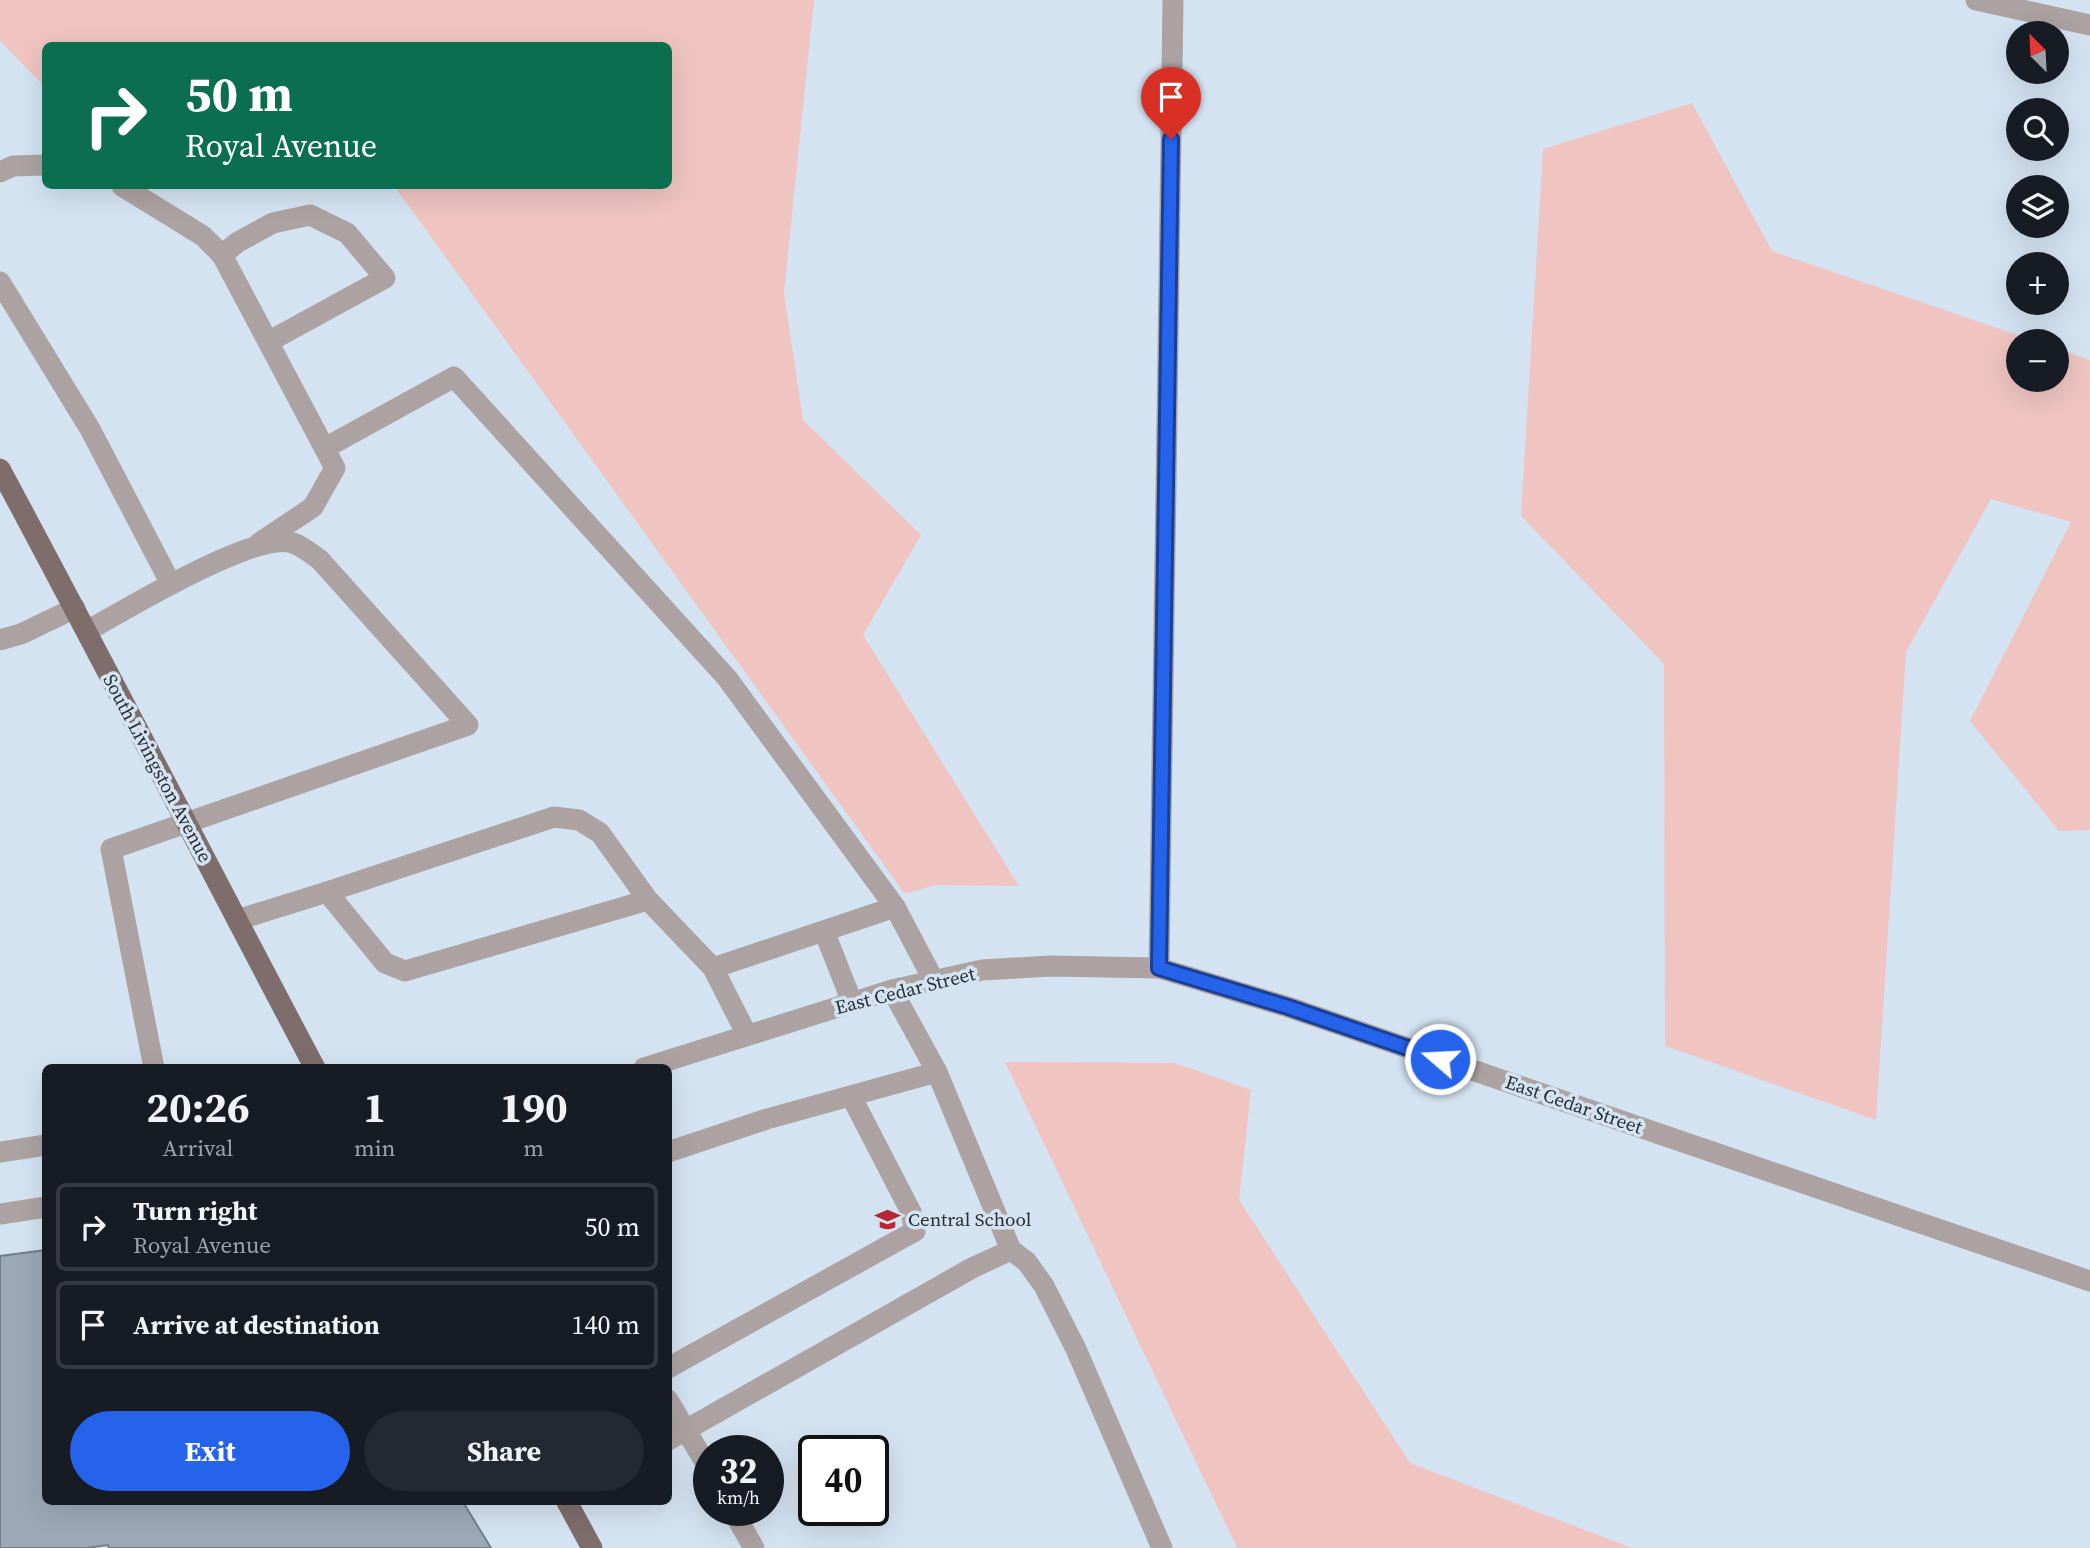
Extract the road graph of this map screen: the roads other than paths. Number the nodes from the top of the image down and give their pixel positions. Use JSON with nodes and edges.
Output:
{"nodes":[{"id":1,"x":1173,"y":0,"type":"edge"},
{"id":2,"x":1976,"y":0,"type":"edge"},
{"id":3,"x":2090,"y":25,"type":"edge"},
{"id":4,"x":42,"y":165,"type":"edge"},
{"id":5,"x":0,"y":172,"type":"edge"},
{"id":6,"x":127,"y":189,"type":"edge"},
{"id":7,"x":222,"y":255,"type":"junction"},
{"id":8,"x":0,"y":282,"type":"edge"},
{"id":9,"x":268,"y":342,"type":"junction"},
{"id":10,"x":325,"y":448,"type":"junction"},
{"id":11,"x":0,"y":469,"type":"edge"},
{"id":12,"x":257,"y":545,"type":"junction"},
{"id":13,"x":171,"y":584,"type":"junction"},
{"id":14,"x":75,"y":608,"type":"junction"},
{"id":15,"x":87,"y":631,"type":"junction"},
{"id":16,"x":0,"y":640,"type":"edge"},
{"id":17,"x":188,"y":824,"type":"junction"},
{"id":18,"x":327,"y":892,"type":"junction"},
{"id":19,"x":648,"y":901,"type":"junction"},
{"id":20,"x":895,"y":907,"type":"junction"},
{"id":21,"x":237,"y":920,"type":"junction"},
{"id":22,"x":824,"y":931,"type":"junction"},
{"id":23,"x":713,"y":968,"type":"junction"},
{"id":24,"x":1159,"y":968,"type":"junction"},
{"id":25,"x":933,"y":979,"type":"junction"},
{"id":26,"x":892,"y":990,"type":"junction"},
{"id":27,"x":852,"y":1002,"type":"junction"},
{"id":28,"x":747,"y":1035,"type":"junction"},
{"id":29,"x":153,"y":1064,"type":"edge"},
{"id":30,"x":313,"y":1064,"type":"edge"},
{"id":31,"x":656,"y":1064,"type":"edge"},
{"id":32,"x":937,"y":1072,"type":"junction"},
{"id":33,"x":851,"y":1096,"type":"junction"},
{"id":34,"x":42,"y":1146,"type":"edge"},
{"id":35,"x":672,"y":1151,"type":"edge"},
{"id":36,"x":0,"y":1152,"type":"edge"},
{"id":37,"x":42,"y":1208,"type":"edge"},
{"id":38,"x":0,"y":1214,"type":"edge"},
{"id":39,"x":1011,"y":1251,"type":"junction"},
{"id":40,"x":2090,"y":1281,"type":"edge"},
{"id":41,"x":672,"y":1366,"type":"edge"},
{"id":42,"x":672,"y":1416,"type":"edge"},
{"id":43,"x":677,"y":1435,"type":"edge"},
{"id":44,"x":693,"y":1452,"type":"edge"},
{"id":45,"x":570,"y":1505,"type":"edge"},
{"id":46,"x":741,"y":1526,"type":"edge"},
{"id":47,"x":592,"y":1548,"type":"edge"},
{"id":48,"x":754,"y":1548,"type":"edge"},
{"id":49,"x":1162,"y":1548,"type":"edge"}],
"edges":[{"from":1,"to":24,"type":"street"},
{"from":2,"to":3,"type":"street"},
{"from":4,"to":5,"type":"street"},
{"from":6,"to":7,"type":"street"},
{"from":7,"to":9,"type":"street"},
{"from":7,"to":9,"type":"street"},
{"from":8,"to":13,"type":"street"},
{"from":9,"to":10,"type":"street"},
{"from":10,"to":12,"type":"street"},
{"from":10,"to":20,"type":"street"},
{"from":11,"to":14,"type":"main road","name":"South Livingston Avenue"},
{"from":12,"to":13,"type":"street"},
{"from":12,"to":17,"type":"street"},
{"from":13,"to":15,"type":"street"},
{"from":14,"to":15,"type":"main road","name":"South Livingston Avenue"},
{"from":14,"to":16,"type":"street"},
{"from":15,"to":17,"type":"main road","name":"South Livingston Avenue"},
{"from":17,"to":21,"type":"main road","name":"South Livingston Avenue"},
{"from":17,"to":29,"type":"street"},
{"from":18,"to":19,"type":"street"},
{"from":18,"to":19,"type":"street"},
{"from":18,"to":21,"type":"street"},
{"from":19,"to":23,"type":"street"},
{"from":20,"to":22,"type":"street"},
{"from":20,"to":25,"type":"street"},
{"from":21,"to":30,"type":"main road","name":"South Livingston Avenue"},
{"from":22,"to":23,"type":"street"},
{"from":22,"to":27,"type":"street"},
{"from":23,"to":28,"type":"street"},
{"from":24,"to":25,"type":"street","name":"East Cedar Street"},
{"from":24,"to":40,"type":"street","name":"East Cedar Street"},
{"from":25,"to":26,"type":"street","name":"East Cedar Street"},
{"from":26,"to":27,"type":"street","name":"East Cedar Street"},
{"from":26,"to":32,"type":"street"},
{"from":27,"to":28,"type":"street","name":"East Cedar Street"},
{"from":28,"to":31,"type":"street","name":"East Cedar Street"},
{"from":32,"to":33,"type":"street"},
{"from":32,"to":39,"type":"street"},
{"from":33,"to":35,"type":"street"},
{"from":33,"to":41,"type":"street"},
{"from":34,"to":36,"type":"street"},
{"from":37,"to":38,"type":"street"},
{"from":39,"to":43,"type":"street"},
{"from":39,"to":49,"type":"street"},
{"from":42,"to":43,"type":"street"},
{"from":43,"to":44,"type":"street"},
{"from":45,"to":47,"type":"main road"},
{"from":46,"to":48,"type":"street"}]}
